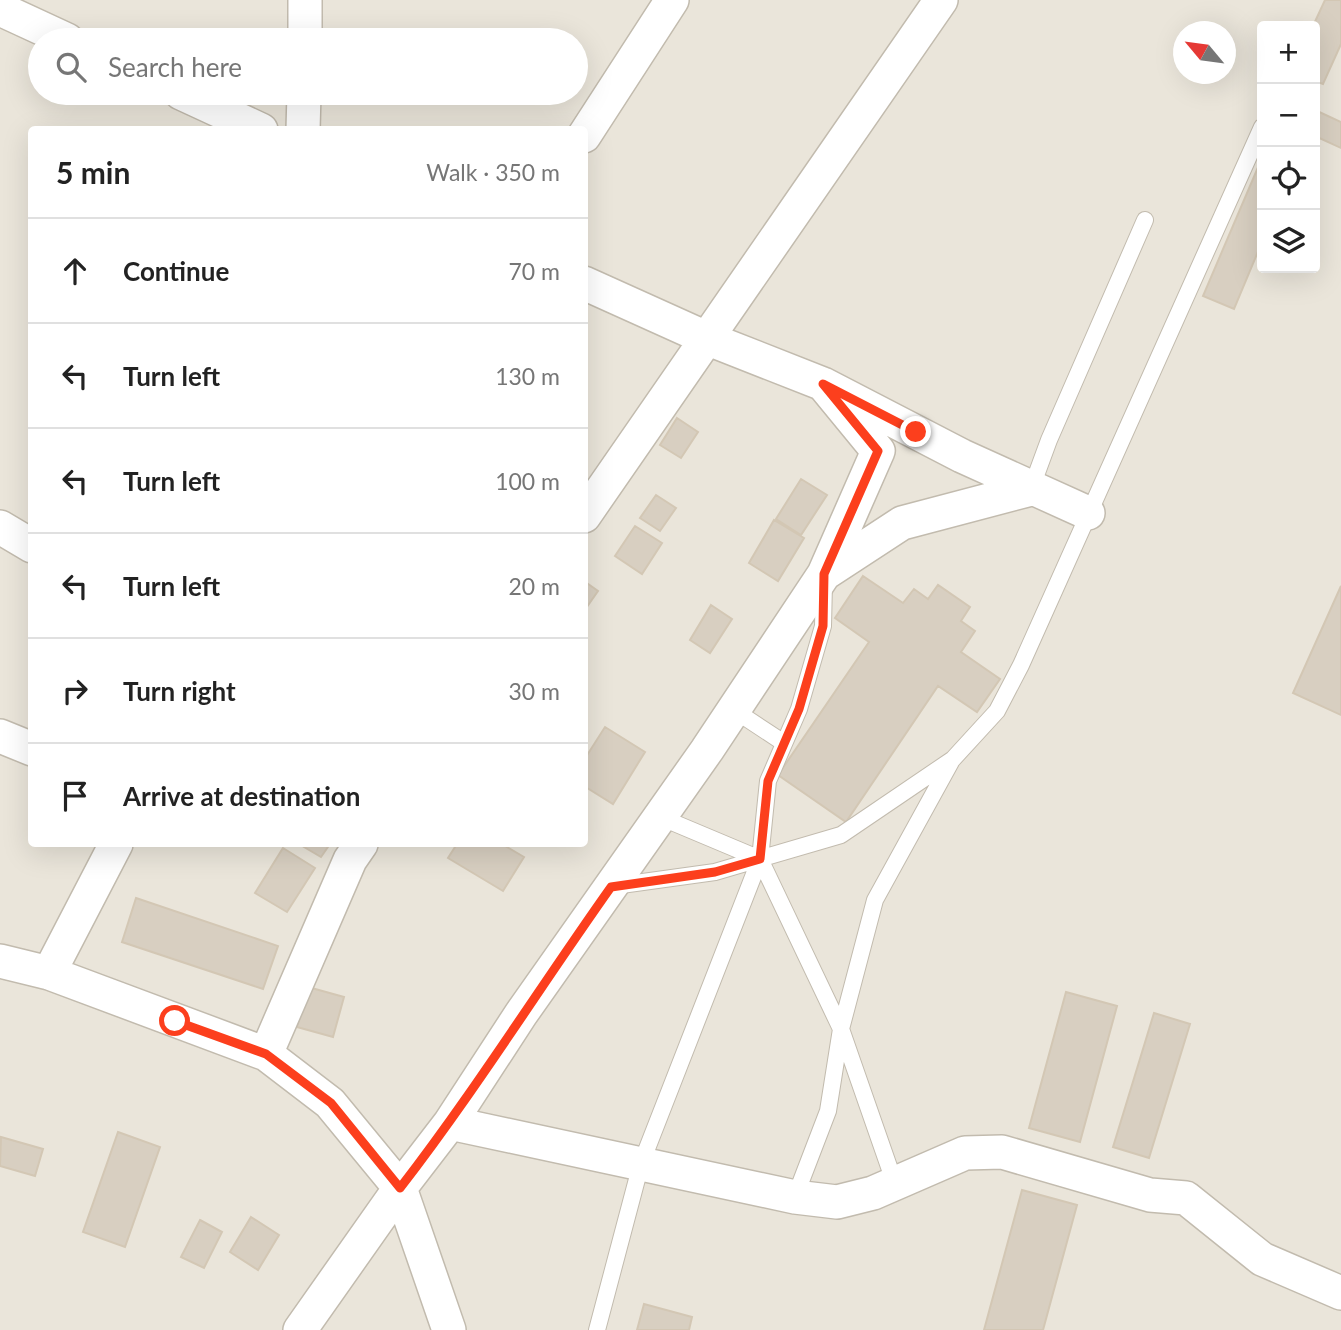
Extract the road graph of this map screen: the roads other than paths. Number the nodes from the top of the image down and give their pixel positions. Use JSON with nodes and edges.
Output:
{"nodes":[{"id":1,"x":305,"y":0,"type":"edge"},
{"id":2,"x":672,"y":0,"type":"edge"},
{"id":3,"x":941,"y":0,"type":"edge"},
{"id":4,"x":0,"y":9,"type":"edge"},
{"id":5,"x":41,"y":28,"type":"edge"},
{"id":6,"x":305,"y":28,"type":"edge"},
{"id":7,"x":207,"y":105,"type":"edge"},
{"id":8,"x":304,"y":105,"type":"edge"},
{"id":9,"x":252,"y":126,"type":"edge"},
{"id":10,"x":303,"y":126,"type":"edge"},
{"id":11,"x":588,"y":130,"type":"edge"},
{"id":12,"x":1257,"y":138,"type":"edge"},
{"id":13,"x":1145,"y":220,"type":"dead end"},
{"id":14,"x":588,"y":285,"type":"edge"},
{"id":15,"x":706,"y":338,"type":"junction"},
{"id":16,"x":823,"y":384,"type":"junction"},
{"id":17,"x":1031,"y":489,"type":"junction"},
{"id":18,"x":588,"y":510,"type":"edge"},
{"id":19,"x":1088,"y":513,"type":"junction"},
{"id":20,"x":0,"y":527,"type":"edge"},
{"id":21,"x":28,"y":544,"type":"edge"},
{"id":22,"x":824,"y":574,"type":"junction"},
{"id":23,"x":734,"y":710,"type":"junction"},
{"id":24,"x":0,"y":736,"type":"edge"},
{"id":25,"x":784,"y":743,"type":"junction"},
{"id":26,"x":28,"y":747,"type":"edge"},
{"id":27,"x":953,"y":759,"type":"junction"},
{"id":28,"x":660,"y":817,"type":"junction"},
{"id":29,"x":114,"y":847,"type":"edge"},
{"id":30,"x":359,"y":847,"type":"edge"},
{"id":31,"x":760,"y":859,"type":"junction"},
{"id":32,"x":611,"y":887,"type":"junction"},
{"id":33,"x":0,"y":961,"type":"edge"},
{"id":34,"x":49,"y":973,"type":"junction"},
{"id":35,"x":841,"y":1029,"type":"junction"},
{"id":36,"x":266,"y":1054,"type":"junction"},
{"id":37,"x":450,"y":1124,"type":"junction"},
{"id":38,"x":640,"y":1164,"type":"junction"},
{"id":39,"x":895,"y":1184,"type":"junction"},
{"id":40,"x":400,"y":1188,"type":"junction"},
{"id":41,"x":795,"y":1197,"type":"junction"},
{"id":42,"x":1341,"y":1293,"type":"edge"},
{"id":43,"x":300,"y":1330,"type":"edge"},
{"id":44,"x":449,"y":1330,"type":"edge"},
{"id":45,"x":597,"y":1330,"type":"edge"}],
"edges":[{"from":1,"to":6,"type":"street"},
{"from":2,"to":11,"type":"street"},
{"from":3,"to":15,"type":"street"},
{"from":4,"to":5,"type":"street"},
{"from":7,"to":9,"type":"street"},
{"from":8,"to":10,"type":"street"},
{"from":12,"to":19,"type":"lane"},
{"from":13,"to":17,"type":"lane"},
{"from":14,"to":15,"type":"street"},
{"from":15,"to":16,"type":"street"},
{"from":15,"to":18,"type":"street"},
{"from":16,"to":17,"type":"street"},
{"from":16,"to":22,"type":"street"},
{"from":17,"to":19,"type":"street"},
{"from":17,"to":22,"type":"street"},
{"from":19,"to":27,"type":"lane"},
{"from":20,"to":21,"type":"street"},
{"from":22,"to":23,"type":"street"},
{"from":22,"to":25,"type":"lane"},
{"from":23,"to":25,"type":"lane"},
{"from":23,"to":28,"type":"street"},
{"from":24,"to":26,"type":"street"},
{"from":25,"to":31,"type":"lane"},
{"from":27,"to":31,"type":"lane"},
{"from":27,"to":35,"type":"lane"},
{"from":28,"to":31,"type":"lane"},
{"from":28,"to":32,"type":"street"},
{"from":29,"to":34,"type":"street"},
{"from":30,"to":36,"type":"street"},
{"from":31,"to":32,"type":"lane"},
{"from":31,"to":35,"type":"lane"},
{"from":31,"to":38,"type":"lane"},
{"from":32,"to":37,"type":"street"},
{"from":33,"to":34,"type":"street"},
{"from":34,"to":36,"type":"street"},
{"from":35,"to":39,"type":"lane"},
{"from":35,"to":41,"type":"lane"},
{"from":36,"to":40,"type":"street"},
{"from":37,"to":38,"type":"street"},
{"from":37,"to":40,"type":"street"},
{"from":38,"to":41,"type":"street"},
{"from":38,"to":45,"type":"lane"},
{"from":39,"to":41,"type":"street"},
{"from":39,"to":42,"type":"street"},
{"from":40,"to":43,"type":"street"},
{"from":40,"to":44,"type":"street"}]}
